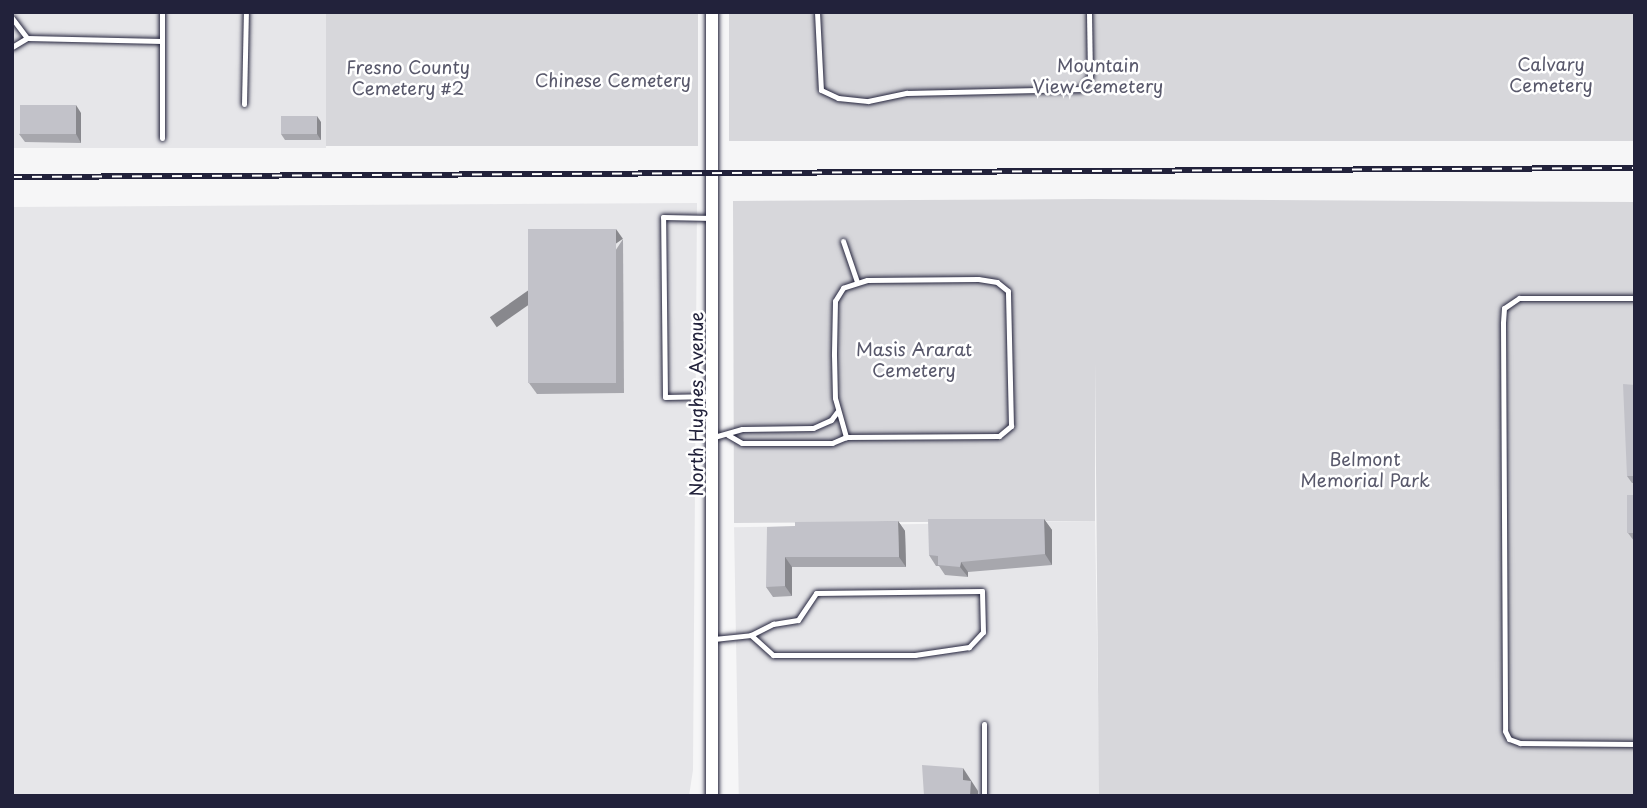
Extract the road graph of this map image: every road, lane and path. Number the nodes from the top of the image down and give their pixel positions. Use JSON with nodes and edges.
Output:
{"nodes":[{"id":1,"x":162,"y":12,"type":"edge"},
{"id":2,"x":246,"y":12,"type":"edge"},
{"id":3,"x":712,"y":12,"type":"edge"},
{"id":4,"x":817,"y":12,"type":"edge"},
{"id":5,"x":1089,"y":12,"type":"edge"},
{"id":6,"x":12,"y":18,"type":"edge"},
{"id":7,"x":27,"y":38,"type":"junction"},
{"id":8,"x":162,"y":41,"type":"junction"},
{"id":9,"x":12,"y":47,"type":"edge"},
{"id":10,"x":244,"y":104,"type":"dead end"},
{"id":11,"x":162,"y":138,"type":"dead end"},
{"id":12,"x":713,"y":218,"type":"junction"},
{"id":13,"x":843,"y":242,"type":"dead end"},
{"id":14,"x":857,"y":282,"type":"junction"},
{"id":15,"x":1635,"y":298,"type":"edge"},
{"id":16,"x":714,"y":396,"type":"junction"},
{"id":17,"x":837,"y":412,"type":"junction"},
{"id":18,"x":728,"y":435,"type":"junction"},
{"id":19,"x":714,"y":437,"type":"junction"},
{"id":20,"x":846,"y":437,"type":"junction"},
{"id":21,"x":751,"y":635,"type":"junction"},
{"id":22,"x":714,"y":639,"type":"junction"},
{"id":23,"x":984,"y":724,"type":"dead end"},
{"id":24,"x":1635,"y":744,"type":"edge"},
{"id":25,"x":712,"y":749,"type":"junction"},
{"id":26,"x":705,"y":796,"type":"edge"},
{"id":27,"x":712,"y":796,"type":"edge"},
{"id":28,"x":984,"y":796,"type":"edge"}],
"edges":[{"from":1,"to":8,"type":"lane"},
{"from":2,"to":10,"type":"lane"},
{"from":3,"to":12,"type":"street","name":"North Hughes Avenue"},
{"from":4,"to":5,"type":"lane"},
{"from":6,"to":7,"type":"lane"},
{"from":7,"to":8,"type":"lane"},
{"from":7,"to":9,"type":"lane"},
{"from":8,"to":11,"type":"lane"},
{"from":12,"to":16,"type":"street","name":"North Hughes Avenue"},
{"from":12,"to":16,"type":"lane"},
{"from":13,"to":14,"type":"lane"},
{"from":14,"to":17,"type":"lane"},
{"from":14,"to":20,"type":"lane"},
{"from":15,"to":24,"type":"lane"},
{"from":16,"to":19,"type":"street","name":"North Hughes Avenue"},
{"from":17,"to":18,"type":"lane"},
{"from":17,"to":20,"type":"lane"},
{"from":18,"to":19,"type":"lane"},
{"from":18,"to":20,"type":"lane"},
{"from":19,"to":22,"type":"street","name":"North Hughes Avenue"},
{"from":21,"to":21,"type":"lane"},
{"from":21,"to":22,"type":"lane"},
{"from":22,"to":25,"type":"street","name":"North Hughes Avenue"},
{"from":23,"to":28,"type":"lane"},
{"from":25,"to":26,"type":"street"},
{"from":25,"to":27,"type":"street","name":"North Hughes Avenue"}]}
